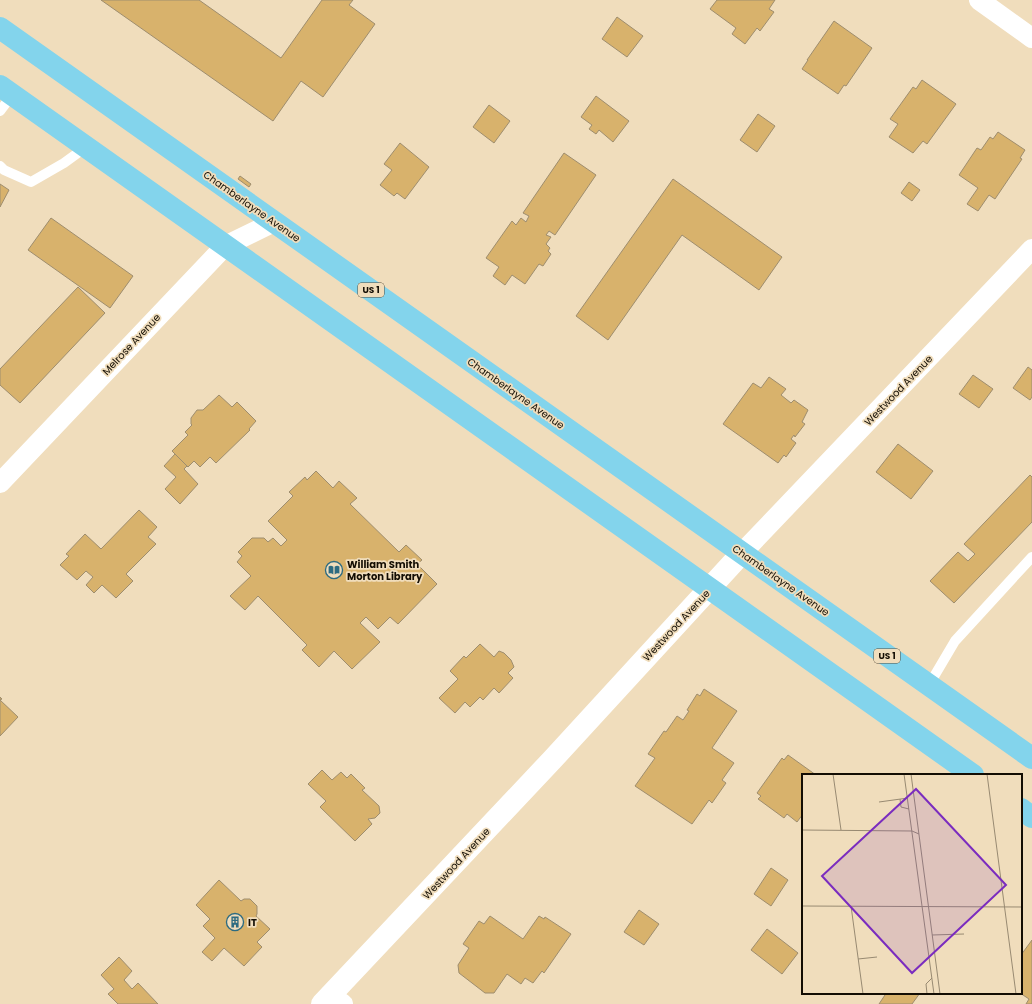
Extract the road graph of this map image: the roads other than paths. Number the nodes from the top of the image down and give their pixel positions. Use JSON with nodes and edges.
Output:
{"nodes":[{"id":1,"x":979,"y":0,"type":"edge"},
{"id":2,"x":0,"y":28,"type":"edge"},
{"id":3,"x":1032,"y":38,"type":"edge"},
{"id":4,"x":4,"y":97,"type":"edge"},
{"id":5,"x":86,"y":148,"type":"junction"},
{"id":6,"x":0,"y":166,"type":"edge"},
{"id":7,"x":274,"y":222,"type":"junction"},
{"id":8,"x":225,"y":246,"type":"junction"},
{"id":9,"x":1032,"y":249,"type":"edge"},
{"id":10,"x":0,"y":483,"type":"edge"},
{"id":11,"x":742,"y":553,"type":"junction"},
{"id":12,"x":1032,"y":557,"type":"edge"},
{"id":13,"x":710,"y":589,"type":"junction"},
{"id":14,"x":929,"y":685,"type":"junction"},
{"id":15,"x":1032,"y":758,"type":"edge"},
{"id":16,"x":972,"y":774,"type":"edge"},
{"id":17,"x":1022,"y":810,"type":"edge"},
{"id":18,"x":1032,"y":817,"type":"edge"},
{"id":19,"x":332,"y":1001,"type":"edge"}],
"edges":[{"from":1,"to":3,"type":"street"},
{"from":2,"to":7,"type":"main road","name":"Chamberlayne Avenue","number":"US 1"},
{"from":4,"to":5,"type":"main road"},
{"from":5,"to":6,"type":"lane"},
{"from":5,"to":8,"type":"main road"},
{"from":7,"to":8,"type":"street","name":"Melrose Avenue"},
{"from":7,"to":11,"type":"main road","name":"Chamberlayne Avenue","number":"US 1"},
{"from":8,"to":10,"type":"street","name":"Melrose Avenue"},
{"from":8,"to":13,"type":"main road"},
{"from":9,"to":11,"type":"street","name":"Westwood Avenue"},
{"from":11,"to":13,"type":"street","name":"Westwood Avenue"},
{"from":11,"to":14,"type":"main road","name":"Chamberlayne Avenue","number":"US 1"},
{"from":12,"to":14,"type":"lane"},
{"from":13,"to":16,"type":"main road"},
{"from":13,"to":19,"type":"street","name":"Westwood Avenue"},
{"from":14,"to":15,"type":"main road","name":"Chamberlayne Avenue","number":"US 1"},
{"from":17,"to":18,"type":"main road"}]}
